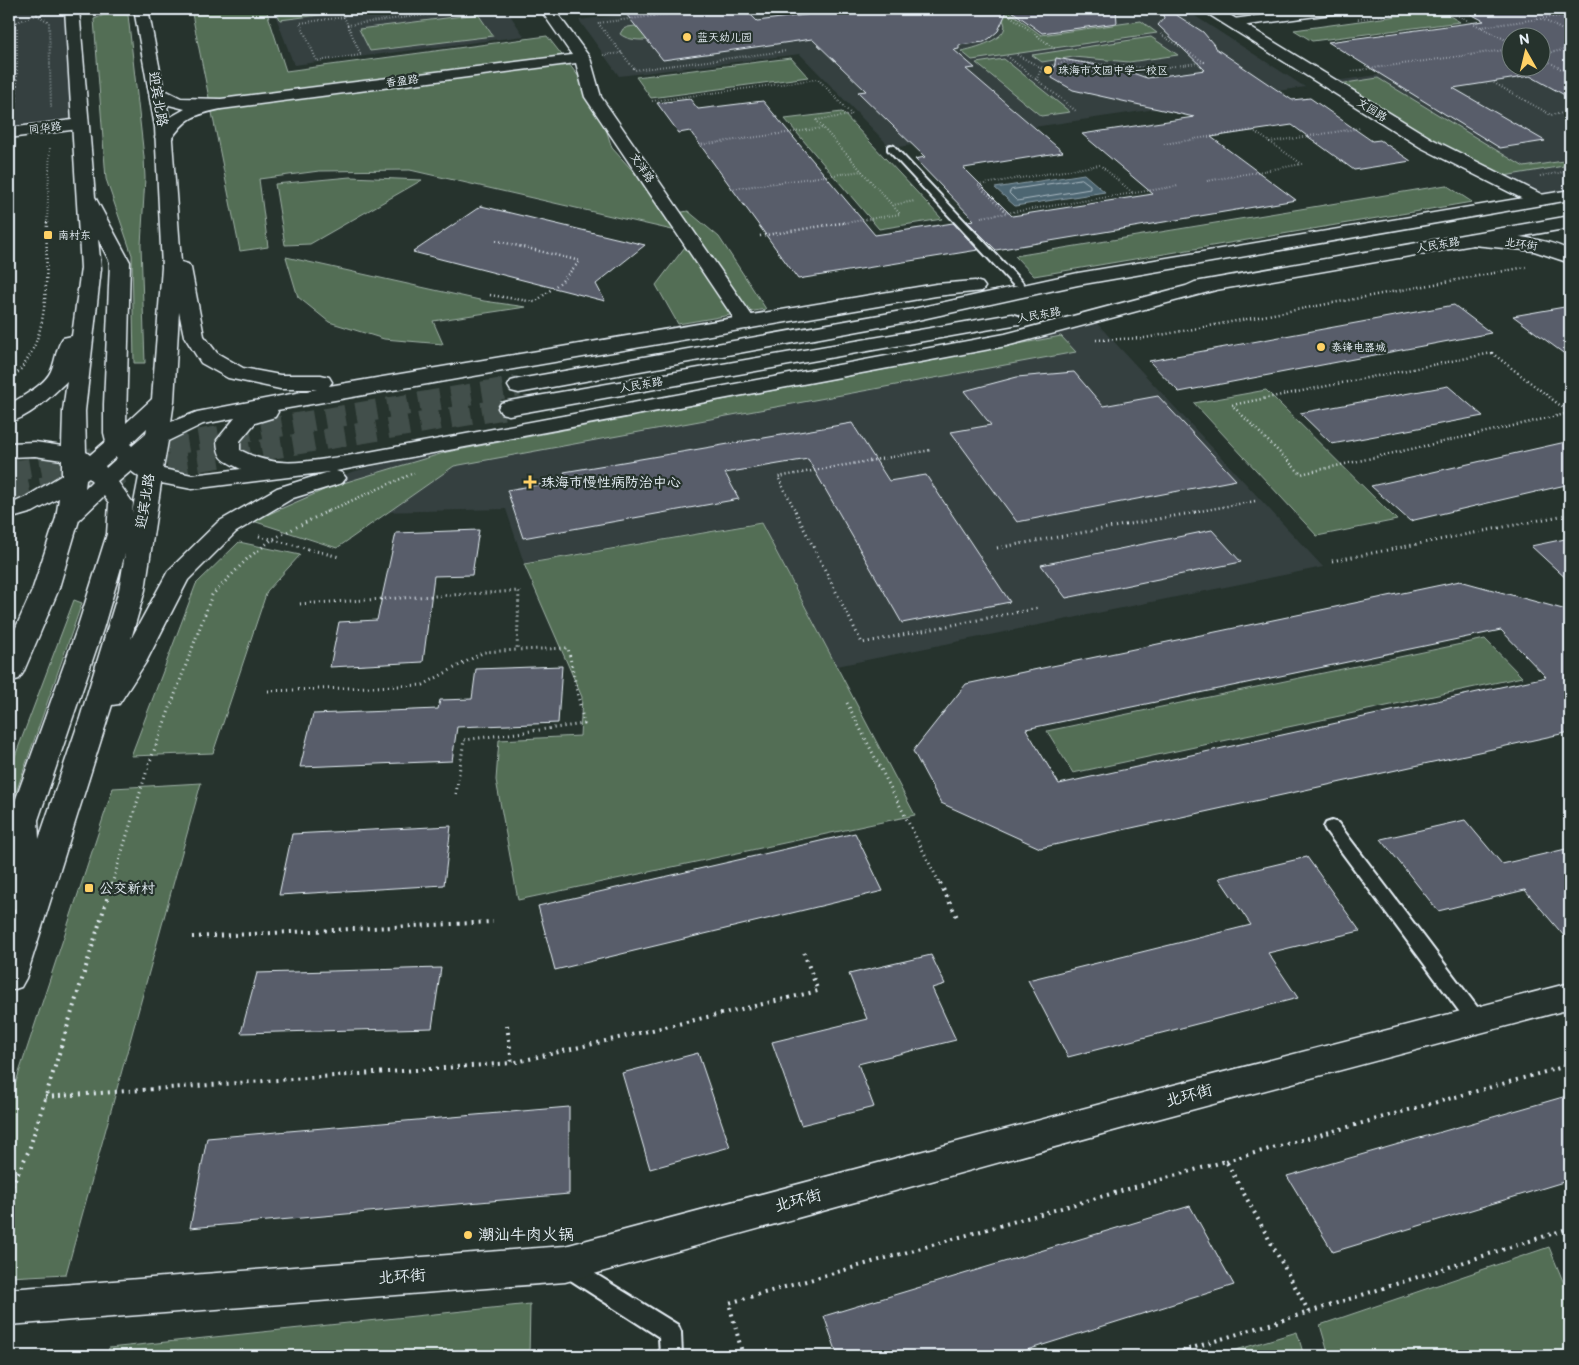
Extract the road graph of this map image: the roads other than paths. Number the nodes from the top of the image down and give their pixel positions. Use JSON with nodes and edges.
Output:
{"nodes":[{"id":1,"x":72,"y":9,"type":"edge"},
{"id":2,"x":141,"y":9,"type":"edge"},
{"id":3,"x":547,"y":9,"type":"edge"},
{"id":4,"x":1210,"y":9,"type":"edge"},
{"id":5,"x":1339,"y":9,"type":"edge"},
{"id":6,"x":1233,"y":23,"type":"junction"},
{"id":7,"x":582,"y":58,"type":"junction"},
{"id":8,"x":157,"y":91,"type":"junction"},
{"id":9,"x":221,"y":104,"type":"junction"},
{"id":10,"x":80,"y":124,"type":"junction"},
{"id":11,"x":9,"y":133,"type":"edge"},
{"id":12,"x":164,"y":137,"type":"junction"},
{"id":13,"x":891,"y":148,"type":"dead end"},
{"id":14,"x":1570,"y":195,"type":"edge"},
{"id":15,"x":168,"y":196,"type":"junction"},
{"id":16,"x":86,"y":197,"type":"junction"},
{"id":17,"x":1539,"y":200,"type":"junction"},
{"id":18,"x":1570,"y":222,"type":"edge"},
{"id":19,"x":1470,"y":240,"type":"junction"},
{"id":20,"x":1570,"y":256,"type":"edge"},
{"id":21,"x":91,"y":268,"type":"junction"},
{"id":22,"x":1078,"y":279,"type":"junction"},
{"id":23,"x":1018,"y":284,"type":"junction"},
{"id":24,"x":1213,"y":285,"type":"junction"},
{"id":25,"x":747,"y":323,"type":"junction"},
{"id":26,"x":610,"y":346,"type":"junction"},
{"id":27,"x":519,"y":386,"type":"tunnel mouth"},
{"id":28,"x":323,"y":394,"type":"junction"},
{"id":29,"x":162,"y":401,"type":"junction"},
{"id":30,"x":509,"y":408,"type":"tunnel mouth"},
{"id":31,"x":9,"y":414,"type":"edge"},
{"id":32,"x":497,"y":435,"type":"junction"},
{"id":33,"x":155,"y":438,"type":"junction"},
{"id":34,"x":9,"y":450,"type":"edge"},
{"id":35,"x":133,"y":459,"type":"junction"},
{"id":36,"x":86,"y":470,"type":"junction"},
{"id":37,"x":290,"y":471,"type":"junction"},
{"id":38,"x":9,"y":512,"type":"edge"},
{"id":39,"x":68,"y":518,"type":"junction"},
{"id":40,"x":9,"y":673,"type":"edge"},
{"id":41,"x":94,"y":718,"type":"junction"},
{"id":42,"x":1332,"y":827,"type":"dead end"},
{"id":43,"x":27,"y":920,"type":"junction"},
{"id":44,"x":9,"y":978,"type":"edge"},
{"id":45,"x":1570,"y":996,"type":"edge"},
{"id":46,"x":1477,"y":1021,"type":"junction"},
{"id":47,"x":565,"y":1264,"type":"junction"},
{"id":48,"x":9,"y":1308,"type":"edge"},
{"id":49,"x":671,"y":1356,"type":"edge"}],
"edges":[{"from":1,"to":10,"type":"main road"},
{"from":2,"to":8,"type":"main road","name":"迎宾北路"},
{"from":3,"to":7,"type":"main road","name":"文洋路"},
{"from":4,"to":6,"type":"main road","name":"文园路"},
{"from":5,"to":6,"type":"main road"},
{"from":6,"to":17,"type":"main road","name":"文园路"},
{"from":7,"to":9,"type":"main road","name":"香盈路"},
{"from":7,"to":25,"type":"main road","name":"文洋路"},
{"from":8,"to":9,"type":"main road"},
{"from":8,"to":12,"type":"main road","name":"迎宾北路"},
{"from":9,"to":12,"type":"main road"},
{"from":10,"to":11,"type":"main road","name":"同华路"},
{"from":10,"to":16,"type":"main road"},
{"from":12,"to":15,"type":"main road","name":"迎宾北路"},
{"from":13,"to":23,"type":"lane"},
{"from":14,"to":17,"type":"main road","name":"人民东路"},
{"from":15,"to":26,"type":"main road"},
{"from":15,"to":29,"type":"main road","name":"迎宾北路"},
{"from":16,"to":21,"type":"main road"},
{"from":16,"to":35,"type":"main road"},
{"from":17,"to":22,"type":"main road","name":"人民东路"},
{"from":18,"to":19,"type":"main road","name":"人民东路"},
{"from":19,"to":20,"type":"main road","name":"北环街"},
{"from":19,"to":24,"type":"main road","name":"人民东路"},
{"from":21,"to":31,"type":"main road"},
{"from":21,"to":36,"type":"main road"},
{"from":22,"to":23,"type":"main road"},
{"from":22,"to":27,"type":"main road","name":"人民东路"},
{"from":23,"to":25,"type":"main road"},
{"from":24,"to":30,"type":"main road","name":"人民东路"},
{"from":24,"to":32,"type":"main road"},
{"from":25,"to":26,"type":"main road"},
{"from":26,"to":28,"type":"main road"},
{"from":28,"to":33,"type":"main road"},
{"from":28,"to":37,"type":"main road"},
{"from":29,"to":33,"type":"main road","name":"迎宾北路"},
{"from":29,"to":35,"type":"main road"},
{"from":32,"to":37,"type":"main road"},
{"from":32,"to":41,"type":"main road"},
{"from":33,"to":35,"type":"main road","name":"迎宾北路"},
{"from":34,"to":36,"type":"main road"},
{"from":35,"to":36,"type":"main road"},
{"from":35,"to":37,"type":"main road"},
{"from":35,"to":41,"type":"main road","name":"迎宾北路"},
{"from":36,"to":38,"type":"main road"},
{"from":36,"to":39,"type":"main road"},
{"from":36,"to":39,"type":"main road"},
{"from":36,"to":43,"type":"main road"},
{"from":39,"to":40,"type":"main road"},
{"from":41,"to":43,"type":"main road","name":"迎宾北路"},
{"from":42,"to":46,"type":"lane"},
{"from":43,"to":44,"type":"main road","name":"迎宾北路"},
{"from":45,"to":46,"type":"main road","name":"北环街"},
{"from":46,"to":47,"type":"main road","name":"北环街"},
{"from":47,"to":48,"type":"main road","name":"北环街"},
{"from":47,"to":49,"type":"lane"}]}
